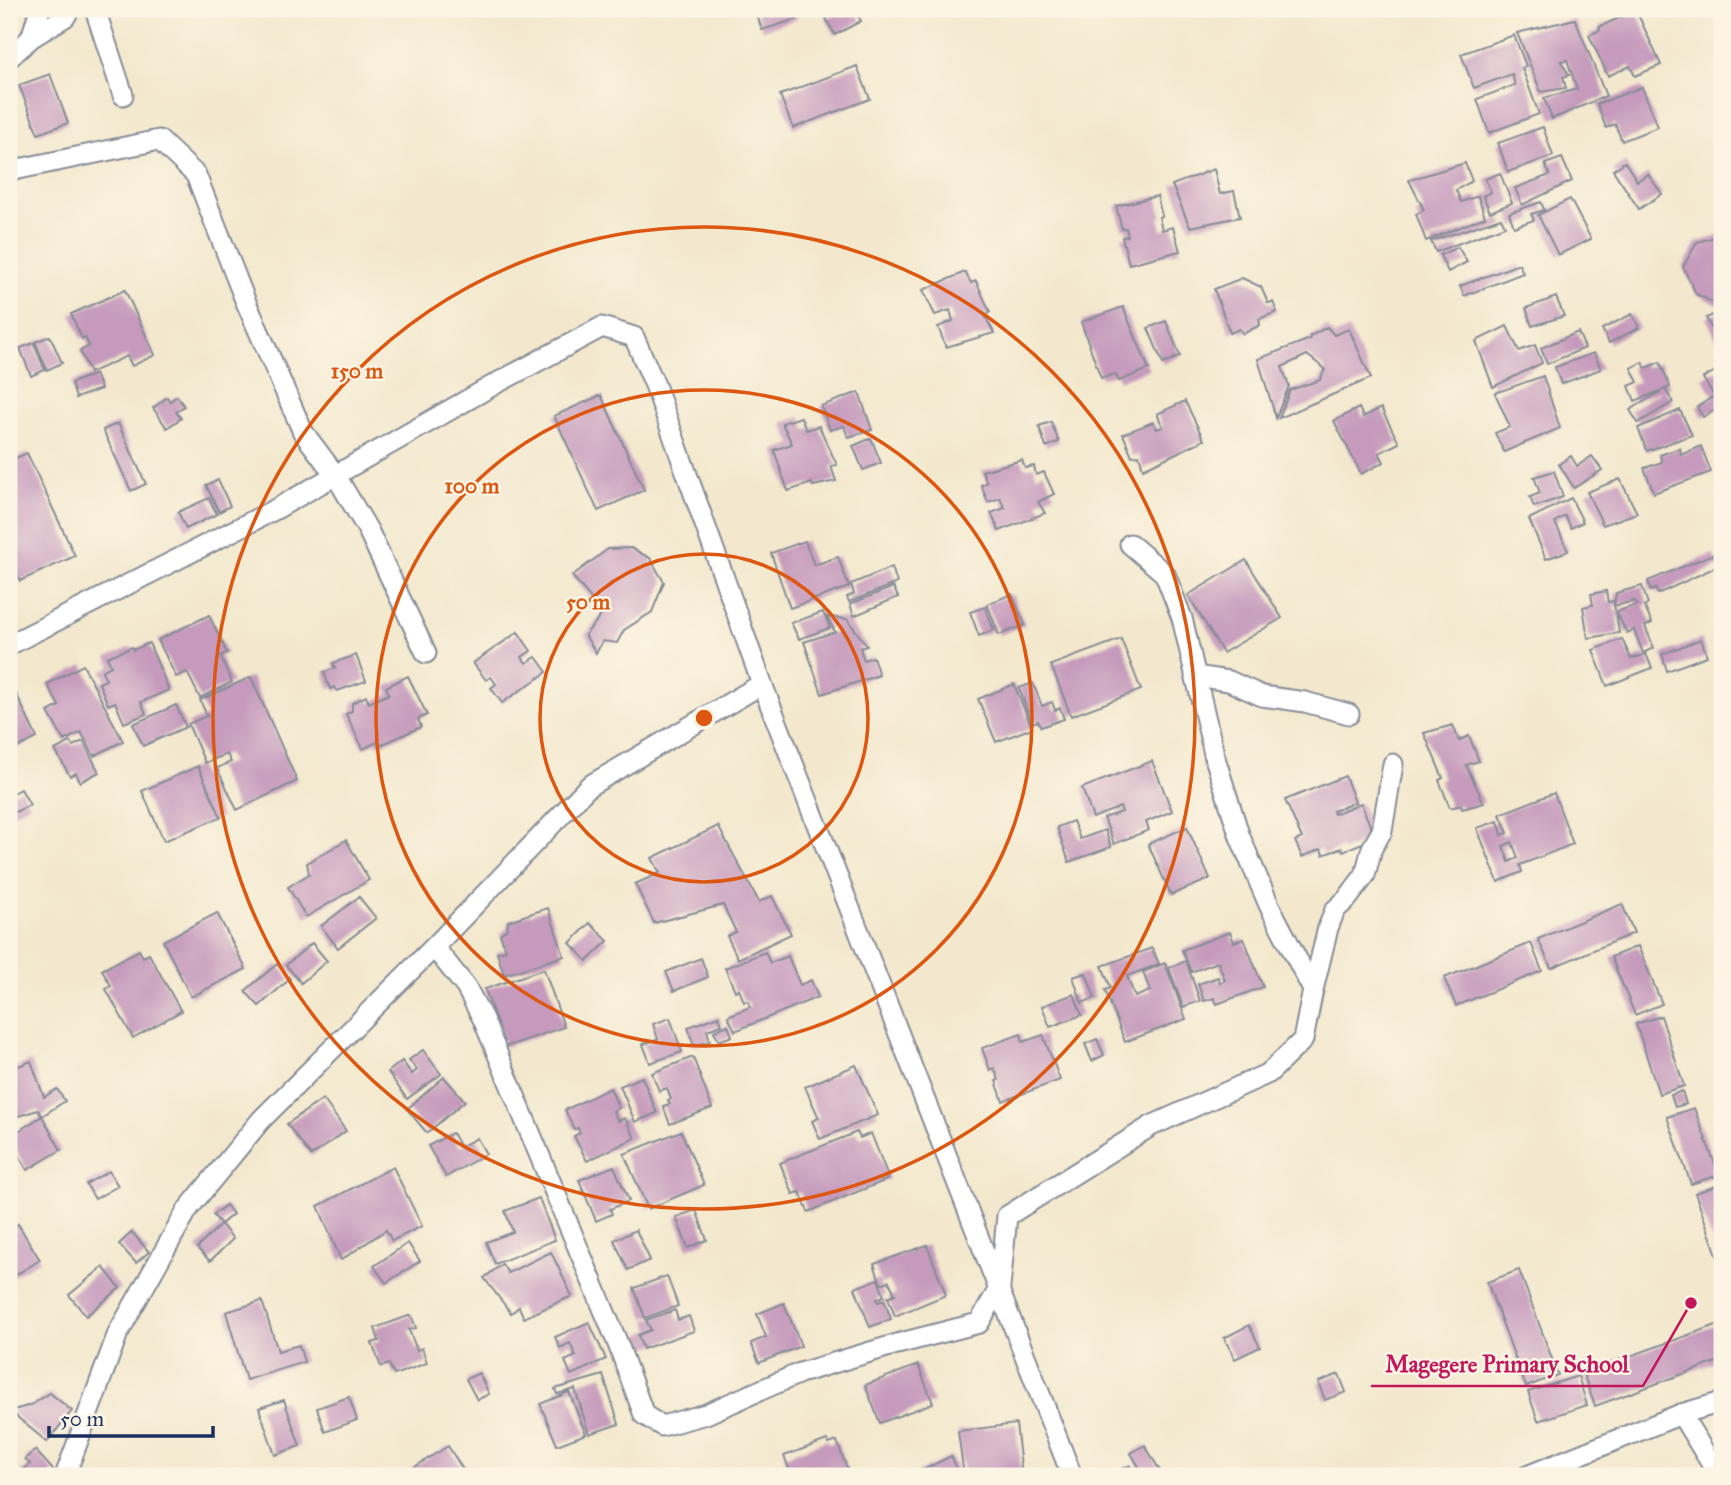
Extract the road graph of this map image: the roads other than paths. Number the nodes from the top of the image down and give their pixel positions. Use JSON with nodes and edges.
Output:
{"nodes":[{"id":1,"x":40,"y":9,"type":"edge"},
{"id":2,"x":70,"y":9,"type":"edge"},
{"id":3,"x":95,"y":9,"type":"edge"},
{"id":4,"x":31,"y":38,"type":"junction"},
{"id":5,"x":9,"y":58,"type":"edge"},
{"id":6,"x":123,"y":95,"type":"dead end"},
{"id":7,"x":9,"y":171,"type":"edge"},
{"id":8,"x":336,"y":476,"type":"junction"},
{"id":9,"x":1130,"y":544,"type":"dead end"},
{"id":10,"x":9,"y":645,"type":"edge"},
{"id":11,"x":426,"y":653,"type":"dead end"},
{"id":12,"x":1195,"y":676,"type":"junction"},
{"id":13,"x":762,"y":684,"type":"junction"},
{"id":14,"x":1349,"y":714,"type":"dead end"},
{"id":15,"x":1394,"y":764,"type":"dead end"},
{"id":16,"x":434,"y":947,"type":"junction"},
{"id":17,"x":1313,"y":990,"type":"junction"},
{"id":18,"x":1000,"y":1287,"type":"junction"},
{"id":19,"x":1722,"y":1402,"type":"edge"},
{"id":20,"x":1681,"y":1414,"type":"junction"},
{"id":21,"x":65,"y":1476,"type":"edge"},
{"id":22,"x":1072,"y":1476,"type":"edge"},
{"id":23,"x":1527,"y":1476,"type":"edge"},
{"id":24,"x":1719,"y":1476,"type":"edge"}],
"edges":[{"from":1,"to":4,"type":"street"},
{"from":2,"to":4,"type":"street"},
{"from":3,"to":6,"type":"street"},
{"from":4,"to":5,"type":"street"},
{"from":7,"to":8,"type":"street"},
{"from":8,"to":10,"type":"street"},
{"from":8,"to":11,"type":"street"},
{"from":8,"to":13,"type":"street"},
{"from":9,"to":12,"type":"street"},
{"from":12,"to":14,"type":"street"},
{"from":12,"to":17,"type":"street"},
{"from":13,"to":16,"type":"street"},
{"from":13,"to":18,"type":"street"},
{"from":15,"to":17,"type":"street"},
{"from":16,"to":18,"type":"street"},
{"from":16,"to":21,"type":"street"},
{"from":17,"to":18,"type":"street"},
{"from":18,"to":22,"type":"street"},
{"from":19,"to":20,"type":"street"},
{"from":20,"to":23,"type":"street"},
{"from":20,"to":24,"type":"street"}]}
